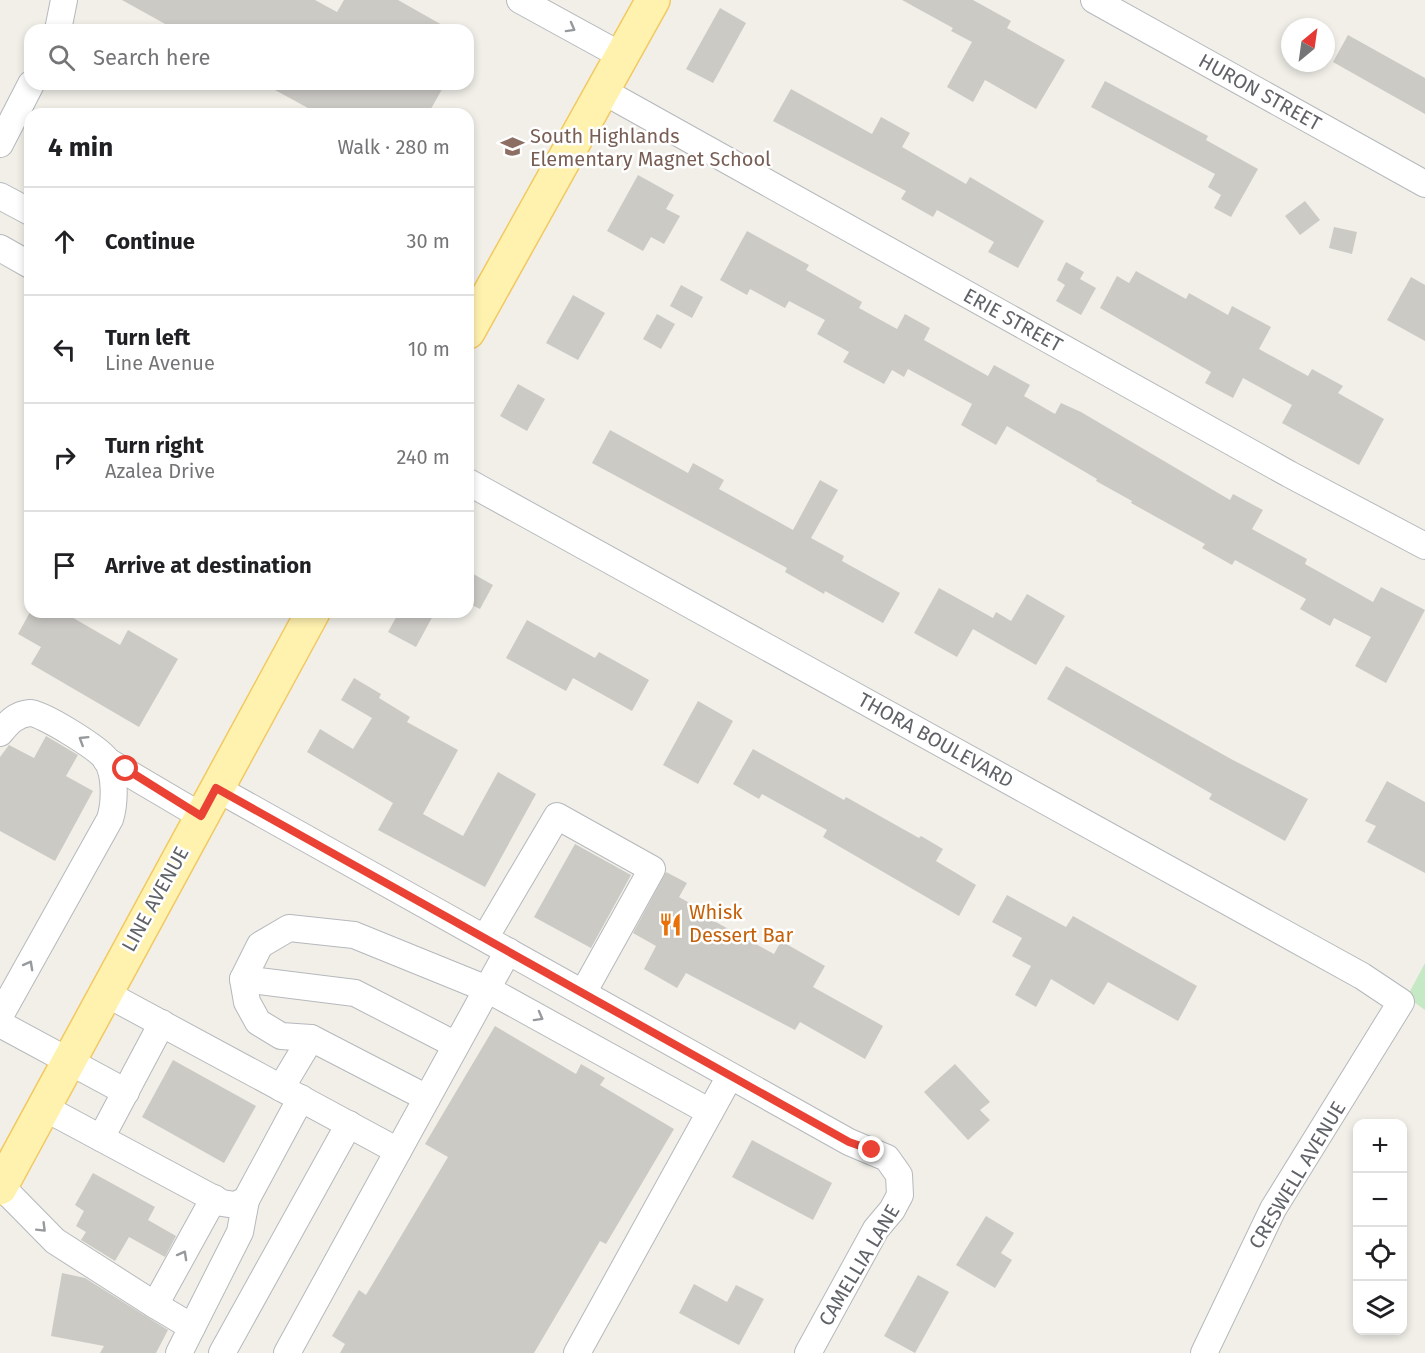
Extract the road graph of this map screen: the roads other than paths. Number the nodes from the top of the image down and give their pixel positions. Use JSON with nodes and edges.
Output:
{"nodes":[{"id":1,"x":64,"y":0,"type":"edge"},
{"id":2,"x":520,"y":0,"type":"edge"},
{"id":3,"x":653,"y":0,"type":"edge"},
{"id":4,"x":1094,"y":0,"type":"edge"},
{"id":5,"x":59,"y":24,"type":"edge"},
{"id":6,"x":622,"y":56,"type":"junction"},
{"id":7,"x":28,"y":90,"type":"edge"},
{"id":8,"x":603,"y":91,"type":"junction"},
{"id":9,"x":0,"y":144,"type":"edge"},
{"id":10,"x":1425,"y":184,"type":"edge"},
{"id":11,"x":0,"y":196,"type":"edge"},
{"id":12,"x":24,"y":209,"type":"edge"},
{"id":13,"x":0,"y":248,"type":"edge"},
{"id":14,"x":24,"y":262,"type":"edge"},
{"id":15,"x":474,"y":321,"type":"edge"},
{"id":16,"x":474,"y":485,"type":"edge"},
{"id":17,"x":1425,"y":546,"type":"edge"},
{"id":18,"x":310,"y":618,"type":"edge"},
{"id":19,"x":0,"y":733,"type":"edge"},
{"id":20,"x":106,"y":760,"type":"junction"},
{"id":21,"x":216,"y":788,"type":"junction"},
{"id":22,"x":201,"y":816,"type":"junction"},
{"id":23,"x":485,"y":938,"type":"junction"},
{"id":24,"x":508,"y":951,"type":"junction"},
{"id":25,"x":243,"y":979,"type":"junction"},
{"id":26,"x":487,"y":989,"type":"junction"},
{"id":27,"x":105,"y":993,"type":"junction"},
{"id":28,"x":583,"y":993,"type":"junction"},
{"id":29,"x":1401,"y":1002,"type":"joint"},
{"id":30,"x":0,"y":1016,"type":"edge"},
{"id":31,"x":162,"y":1023,"type":"junction"},
{"id":32,"x":0,"y":1024,"type":"edge"},
{"id":33,"x":311,"y":1038,"type":"junction"},
{"id":34,"x":456,"y":1045,"type":"junction"},
{"id":35,"x":67,"y":1061,"type":"junction"},
{"id":36,"x":730,"y":1076,"type":"junction"},
{"id":37,"x":126,"y":1092,"type":"junction"},
{"id":38,"x":291,"y":1093,"type":"junction"},
{"id":39,"x":427,"y":1098,"type":"junction"},
{"id":40,"x":43,"y":1107,"type":"junction"},
{"id":41,"x":710,"y":1112,"type":"junction"},
{"id":42,"x":349,"y":1124,"type":"junction"},
{"id":43,"x":101,"y":1138,"type":"junction"},
{"id":44,"x":398,"y":1151,"type":"junction"},
{"id":45,"x":0,"y":1187,"type":"edge"},
{"id":46,"x":214,"y":1198,"type":"junction"},
{"id":47,"x":246,"y":1200,"type":"junction"},
{"id":48,"x":155,"y":1305,"type":"junction"},
{"id":49,"x":192,"y":1327,"type":"junction"},
{"id":50,"x":179,"y":1353,"type":"edge"},
{"id":51,"x":222,"y":1353,"type":"edge"},
{"id":52,"x":287,"y":1353,"type":"edge"},
{"id":53,"x":577,"y":1353,"type":"edge"},
{"id":54,"x":808,"y":1353,"type":"edge"},
{"id":55,"x":1204,"y":1353,"type":"edge"}],
"edges":[{"from":1,"to":5,"type":"street"},
{"from":2,"to":6,"type":"street","one_way":true},
{"from":3,"to":6,"type":"main road"},
{"from":4,"to":10,"type":"street","name":"HURON STREET"},
{"from":6,"to":8,"type":"main road"},
{"from":7,"to":9,"type":"street"},
{"from":8,"to":15,"type":"main road"},
{"from":8,"to":17,"type":"street","name":"ERIE STREET"},
{"from":11,"to":12,"type":"street"},
{"from":13,"to":14,"type":"street"},
{"from":16,"to":29,"type":"street","name":"THORA BOULEVARD"},
{"from":18,"to":21,"type":"main road","name":"LINE AVENUE"},
{"from":20,"to":19,"type":"street","one_way":true},
{"from":20,"to":22,"type":"street"},
{"from":30,"to":20,"type":"street","one_way":true},
{"from":21,"to":22,"type":"main road","name":"LINE AVENUE"},
{"from":21,"to":23,"type":"street"},
{"from":22,"to":27,"type":"main road","name":"LINE AVENUE"},
{"from":23,"to":24,"type":"street"},
{"from":23,"to":28,"type":"street"},
{"from":24,"to":26,"type":"street"},
{"from":24,"to":28,"type":"street"},
{"from":25,"to":26,"type":"street"},
{"from":25,"to":33,"type":"street"},
{"from":25,"to":34,"type":"street"},
{"from":26,"to":34,"type":"street"},
{"from":26,"to":41,"type":"street","one_way":true},
{"from":27,"to":31,"type":"street"},
{"from":27,"to":35,"type":"main road","name":"LINE AVENUE"},
{"from":28,"to":36,"type":"street"},
{"from":29,"to":55,"type":"street","name":"CRESWELL AVENUE"},
{"from":31,"to":37,"type":"street"},
{"from":31,"to":38,"type":"street"},
{"from":32,"to":35,"type":"street"},
{"from":33,"to":38,"type":"street"},
{"from":33,"to":39,"type":"street"},
{"from":34,"to":39,"type":"street"},
{"from":35,"to":37,"type":"street"},
{"from":35,"to":40,"type":"main road","name":"LINE AVENUE"},
{"from":36,"to":41,"type":"street"},
{"from":36,"to":54,"type":"street","name":"CAMELLIA LANE"},
{"from":37,"to":43,"type":"street"},
{"from":38,"to":42,"type":"street"},
{"from":38,"to":47,"type":"street"},
{"from":39,"to":44,"type":"street"},
{"from":40,"to":43,"type":"street"},
{"from":40,"to":45,"type":"main road","name":"LINE AVENUE"},
{"from":41,"to":53,"type":"street"},
{"from":42,"to":44,"type":"street"},
{"from":42,"to":51,"type":"street"},
{"from":43,"to":46,"type":"street"},
{"from":44,"to":52,"type":"street"},
{"from":45,"to":48,"type":"street","one_way":true},
{"from":46,"to":47,"type":"street"},
{"from":48,"to":46,"type":"street","one_way":true},
{"from":47,"to":49,"type":"street"},
{"from":48,"to":49,"type":"street"},
{"from":49,"to":50,"type":"street"}]}
